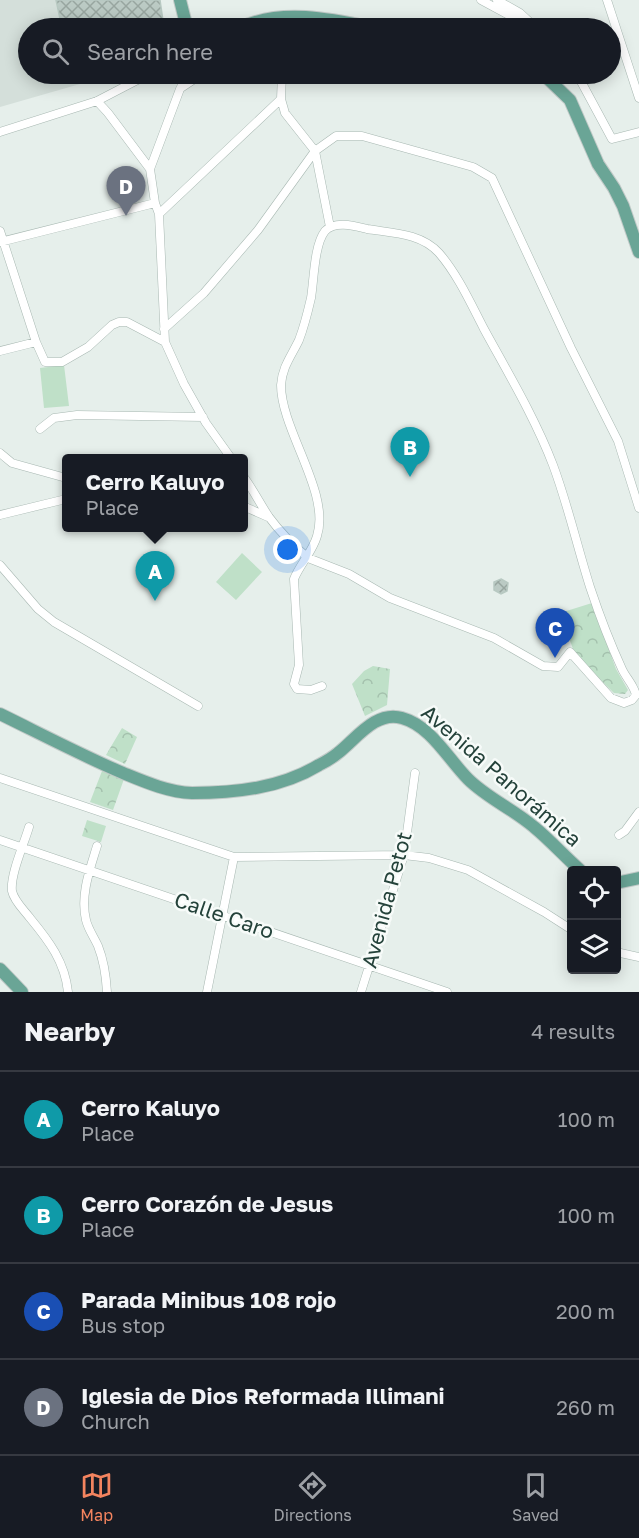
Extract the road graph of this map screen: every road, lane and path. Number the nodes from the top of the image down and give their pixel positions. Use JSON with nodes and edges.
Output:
{"nodes":[{"id":1,"x":180,"y":0,"type":"edge"},
{"id":2,"x":482,"y":0,"type":"edge"},
{"id":3,"x":496,"y":0,"type":"edge"},
{"id":4,"x":607,"y":0,"type":"edge"},
{"id":5,"x":184,"y":18,"type":"edge"},
{"id":6,"x":514,"y":18,"type":"edge"},
{"id":7,"x":525,"y":18,"type":"edge"},
{"id":8,"x":613,"y":18,"type":"edge"},
{"id":9,"x":621,"y":43,"type":"edge"},
{"id":10,"x":130,"y":84,"type":"edge"},
{"id":11,"x":183,"y":84,"type":"edge"},
{"id":12,"x":187,"y":84,"type":"edge"},
{"id":13,"x":282,"y":84,"type":"edge"},
{"id":14,"x":554,"y":84,"type":"edge"},
{"id":15,"x":582,"y":84,"type":"edge"},
{"id":16,"x":180,"y":89,"type":"junction"},
{"id":17,"x":639,"y":98,"type":"edge"},
{"id":18,"x":281,"y":99,"type":"junction"},
{"id":19,"x":97,"y":101,"type":"junction"},
{"id":20,"x":0,"y":132,"type":"edge"},
{"id":21,"x":639,"y":132,"type":"edge"},
{"id":22,"x":315,"y":152,"type":"junction"},
{"id":23,"x":150,"y":169,"type":"junction"},
{"id":24,"x":155,"y":203,"type":"junction"},
{"id":25,"x":159,"y":214,"type":"junction"},
{"id":26,"x":330,"y":227,"type":"junction"},
{"id":27,"x":0,"y":231,"type":"edge"},
{"id":28,"x":1,"y":242,"type":"edge"},
{"id":29,"x":639,"y":252,"type":"edge"},
{"id":30,"x":164,"y":329,"type":"junction"},
{"id":31,"x":36,"y":342,"type":"junction"},
{"id":32,"x":165,"y":342,"type":"junction"},
{"id":33,"x":0,"y":351,"type":"edge"},
{"id":34,"x":203,"y":417,"type":"junction"},
{"id":35,"x":40,"y":429,"type":"dead end"},
{"id":36,"x":0,"y":453,"type":"edge"},
{"id":37,"x":228,"y":454,"type":"edge"},
{"id":38,"x":62,"y":477,"type":"edge"},
{"id":39,"x":248,"y":484,"type":"edge"},
{"id":40,"x":62,"y":500,"type":"edge"},
{"id":41,"x":248,"y":508,"type":"edge"},
{"id":42,"x":639,"y":508,"type":"edge"},
{"id":43,"x":0,"y":515,"type":"edge"},
{"id":44,"x":270,"y":518,"type":"junction"},
{"id":45,"x":306,"y":556,"type":"junction"},
{"id":46,"x":0,"y":565,"type":"edge"},
{"id":47,"x":322,"y":686,"type":"dead end"},
{"id":48,"x":198,"y":706,"type":"dead end"},
{"id":49,"x":0,"y":714,"type":"edge"},
{"id":50,"x":415,"y":773,"type":"dead end"},
{"id":51,"x":0,"y":778,"type":"edge"},
{"id":52,"x":639,"y":812,"type":"edge"},
{"id":53,"x":29,"y":827,"type":"dead end"},
{"id":54,"x":619,"y":835,"type":"dead end"},
{"id":55,"x":0,"y":840,"type":"edge"},
{"id":56,"x":98,"y":846,"type":"dead end"},
{"id":57,"x":23,"y":848,"type":"junction"},
{"id":58,"x":404,"y":855,"type":"junction"},
{"id":59,"x":234,"y":857,"type":"junction"},
{"id":60,"x":576,"y":866,"type":"edge"},
{"id":61,"x":90,"y":871,"type":"junction"},
{"id":62,"x":639,"y":878,"type":"edge"},
{"id":63,"x":621,"y":882,"type":"edge"},
{"id":64,"x":223,"y":916,"type":"junction"},
{"id":65,"x":567,"y":927,"type":"edge"},
{"id":66,"x":621,"y":953,"type":"edge"},
{"id":67,"x":639,"y":957,"type":"edge"},
{"id":68,"x":370,"y":965,"type":"junction"},
{"id":69,"x":0,"y":969,"type":"edge"},
{"id":70,"x":22,"y":992,"type":"edge"},
{"id":71,"x":68,"y":992,"type":"edge"},
{"id":72,"x":107,"y":992,"type":"edge"},
{"id":73,"x":207,"y":992,"type":"edge"},
{"id":74,"x":361,"y":992,"type":"edge"},
{"id":75,"x":447,"y":992,"type":"edge"}],
"edges":[{"from":1,"to":5,"type":"main road"},
{"from":2,"to":6,"type":"street"},
{"from":3,"to":7,"type":"street"},
{"from":4,"to":8,"type":"street"},
{"from":9,"to":17,"type":"street"},
{"from":10,"to":19,"type":"street"},
{"from":11,"to":16,"type":"street"},
{"from":12,"to":16,"type":"street"},
{"from":13,"to":18,"type":"street"},
{"from":14,"to":29,"type":"main road"},
{"from":15,"to":21,"type":"street"},
{"from":16,"to":23,"type":"street"},
{"from":18,"to":22,"type":"street"},
{"from":18,"to":25,"type":"street"},
{"from":19,"to":20,"type":"street"},
{"from":19,"to":23,"type":"street"},
{"from":22,"to":26,"type":"street"},
{"from":22,"to":30,"type":"street"},
{"from":22,"to":42,"type":"street"},
{"from":23,"to":24,"type":"street"},
{"from":24,"to":25,"type":"street"},
{"from":24,"to":28,"type":"street"},
{"from":25,"to":30,"type":"street"},
{"from":26,"to":45,"type":"street"},
{"from":26,"to":45,"type":"street"},
{"from":27,"to":28,"type":"street"},
{"from":28,"to":31,"type":"street"},
{"from":30,"to":32,"type":"street"},
{"from":31,"to":32,"type":"street"},
{"from":31,"to":33,"type":"street"},
{"from":32,"to":34,"type":"street"},
{"from":34,"to":35,"type":"street"},
{"from":34,"to":37,"type":"street"},
{"from":36,"to":38,"type":"street"},
{"from":39,"to":44,"type":"street"},
{"from":40,"to":43,"type":"street"},
{"from":41,"to":44,"type":"street"},
{"from":44,"to":45,"type":"street"},
{"from":45,"to":47,"type":"street"},
{"from":46,"to":48,"type":"street"},
{"from":49,"to":60,"type":"main road","name":"Avenida Panorámica"},
{"from":50,"to":58,"type":"street","name":"Avenida Petot"},
{"from":51,"to":59,"type":"street"},
{"from":52,"to":54,"type":"street"},
{"from":53,"to":57,"type":"street"},
{"from":55,"to":57,"type":"street","name":"Calle Caro"},
{"from":56,"to":61,"type":"street"},
{"from":57,"to":61,"type":"street","name":"Calle Caro"},
{"from":57,"to":71,"type":"street"},
{"from":58,"to":59,"type":"street"},
{"from":58,"to":65,"type":"street"},
{"from":58,"to":68,"type":"street","name":"Avenida Petot"},
{"from":59,"to":64,"type":"street"},
{"from":61,"to":64,"type":"street","name":"Calle Caro"},
{"from":61,"to":72,"type":"street"},
{"from":62,"to":63,"type":"main road"},
{"from":64,"to":68,"type":"street","name":"Calle Caro"},
{"from":64,"to":73,"type":"street"},
{"from":66,"to":67,"type":"street"},
{"from":68,"to":74,"type":"street","name":"Avenida Petot"},
{"from":68,"to":75,"type":"street","name":"Calle Caro"},
{"from":69,"to":70,"type":"main road"}]}
